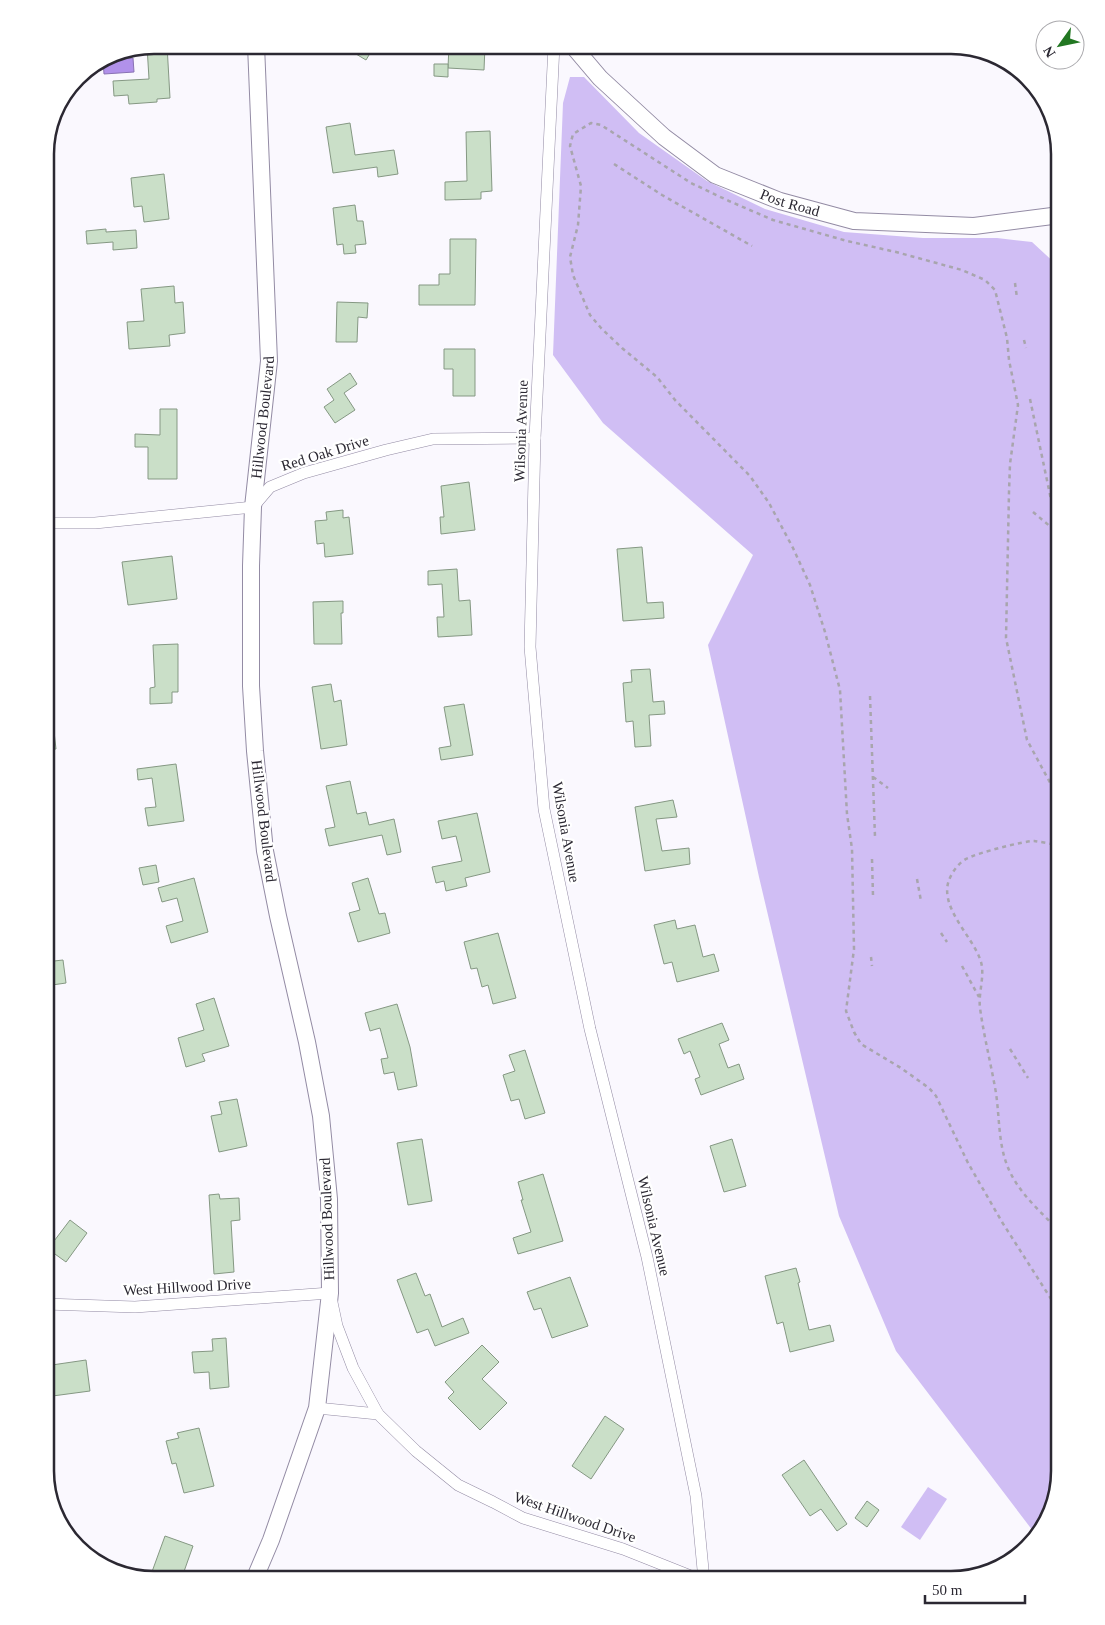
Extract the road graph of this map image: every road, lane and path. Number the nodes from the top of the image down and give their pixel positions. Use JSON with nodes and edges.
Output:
{"nodes":[{"id":1,"x":256,"y":54,"type":"edge"},
{"id":2,"x":554,"y":54,"type":"edge"},
{"id":3,"x":580,"y":54,"type":"edge"},
{"id":4,"x":614,"y":164,"type":"dead end"},
{"id":5,"x":1051,"y":216,"type":"edge"},
{"id":6,"x":752,"y":246,"type":"dead end"},
{"id":7,"x":1014,"y":283,"type":"dead end"},
{"id":8,"x":1017,"y":298,"type":"dead end"},
{"id":9,"x":1024,"y":340,"type":"dead end"},
{"id":10,"x":1026,"y":348,"type":"dead end"},
{"id":11,"x":1030,"y":399,"type":"dead end"},
{"id":12,"x":535,"y":438,"type":"junction"},
{"id":13,"x":1051,"y":500,"type":"edge"},
{"id":14,"x":253,"y":507,"type":"junction"},
{"id":15,"x":1033,"y":512,"type":"dead end"},
{"id":16,"x":54,"y":523,"type":"edge"},
{"id":17,"x":1051,"y":527,"type":"edge"},
{"id":18,"x":870,"y":696,"type":"dead end"},
{"id":19,"x":873,"y":776,"type":"junction"},
{"id":20,"x":1051,"y":784,"type":"edge"},
{"id":21,"x":888,"y":788,"type":"dead end"},
{"id":22,"x":875,"y":837,"type":"dead end"},
{"id":23,"x":1051,"y":844,"type":"edge"},
{"id":24,"x":872,"y":859,"type":"dead end"},
{"id":25,"x":918,"y":879,"type":"dead end"},
{"id":26,"x":873,"y":896,"type":"dead end"},
{"id":27,"x":921,"y":901,"type":"dead end"},
{"id":28,"x":941,"y":933,"type":"dead end"},
{"id":29,"x":947,"y":942,"type":"dead end"},
{"id":30,"x":871,"y":957,"type":"dead end"},
{"id":31,"x":872,"y":966,"type":"dead end"},
{"id":32,"x":962,"y":966,"type":"dead end"},
{"id":33,"x":979,"y":998,"type":"junction"},
{"id":34,"x":1010,"y":1048,"type":"dead end"},
{"id":35,"x":1028,"y":1078,"type":"dead end"},
{"id":36,"x":1051,"y":1222,"type":"edge"},
{"id":37,"x":330,"y":1293,"type":"junction"},
{"id":38,"x":1051,"y":1299,"type":"edge"},
{"id":39,"x":54,"y":1304,"type":"edge"},
{"id":40,"x":317,"y":1408,"type":"junction"},
{"id":41,"x":378,"y":1414,"type":"junction"},
{"id":42,"x":258,"y":1571,"type":"edge"},
{"id":43,"x":680,"y":1571,"type":"edge"},
{"id":44,"x":702,"y":1571,"type":"edge"}],
"edges":[{"from":1,"to":14,"type":"street","name":"Hillwood Boulevard"},
{"from":2,"to":12,"type":"street","name":"Wilsonia Avenue"},
{"from":3,"to":5,"type":"street","name":"Post Road"},
{"from":4,"to":6,"type":"path"},
{"from":7,"to":8,"type":"path"},
{"from":9,"to":10,"type":"path"},
{"from":11,"to":13,"type":"path"},
{"from":12,"to":14,"type":"street","name":"Red Oak Drive"},
{"from":12,"to":44,"type":"street","name":"Wilsonia Avenue"},
{"from":14,"to":16,"type":"street"},
{"from":14,"to":37,"type":"street","name":"Hillwood Boulevard"},
{"from":15,"to":17,"type":"path"},
{"from":18,"to":19,"type":"path"},
{"from":19,"to":21,"type":"path"},
{"from":19,"to":22,"type":"path"},
{"from":20,"to":38,"type":"path"},
{"from":23,"to":33,"type":"path"},
{"from":24,"to":26,"type":"path"},
{"from":25,"to":27,"type":"path"},
{"from":28,"to":29,"type":"path"},
{"from":30,"to":31,"type":"path"},
{"from":32,"to":33,"type":"path"},
{"from":33,"to":36,"type":"path"},
{"from":34,"to":35,"type":"path"},
{"from":37,"to":39,"type":"street","name":"West Hillwood Drive"},
{"from":37,"to":40,"type":"street","name":"Hillwood Boulevard"},
{"from":37,"to":41,"type":"street","name":"West Hillwood Drive"},
{"from":40,"to":41,"type":"street"},
{"from":40,"to":42,"type":"street","name":"Hillwood Boulevard"},
{"from":41,"to":43,"type":"street","name":"West Hillwood Drive"}]}
